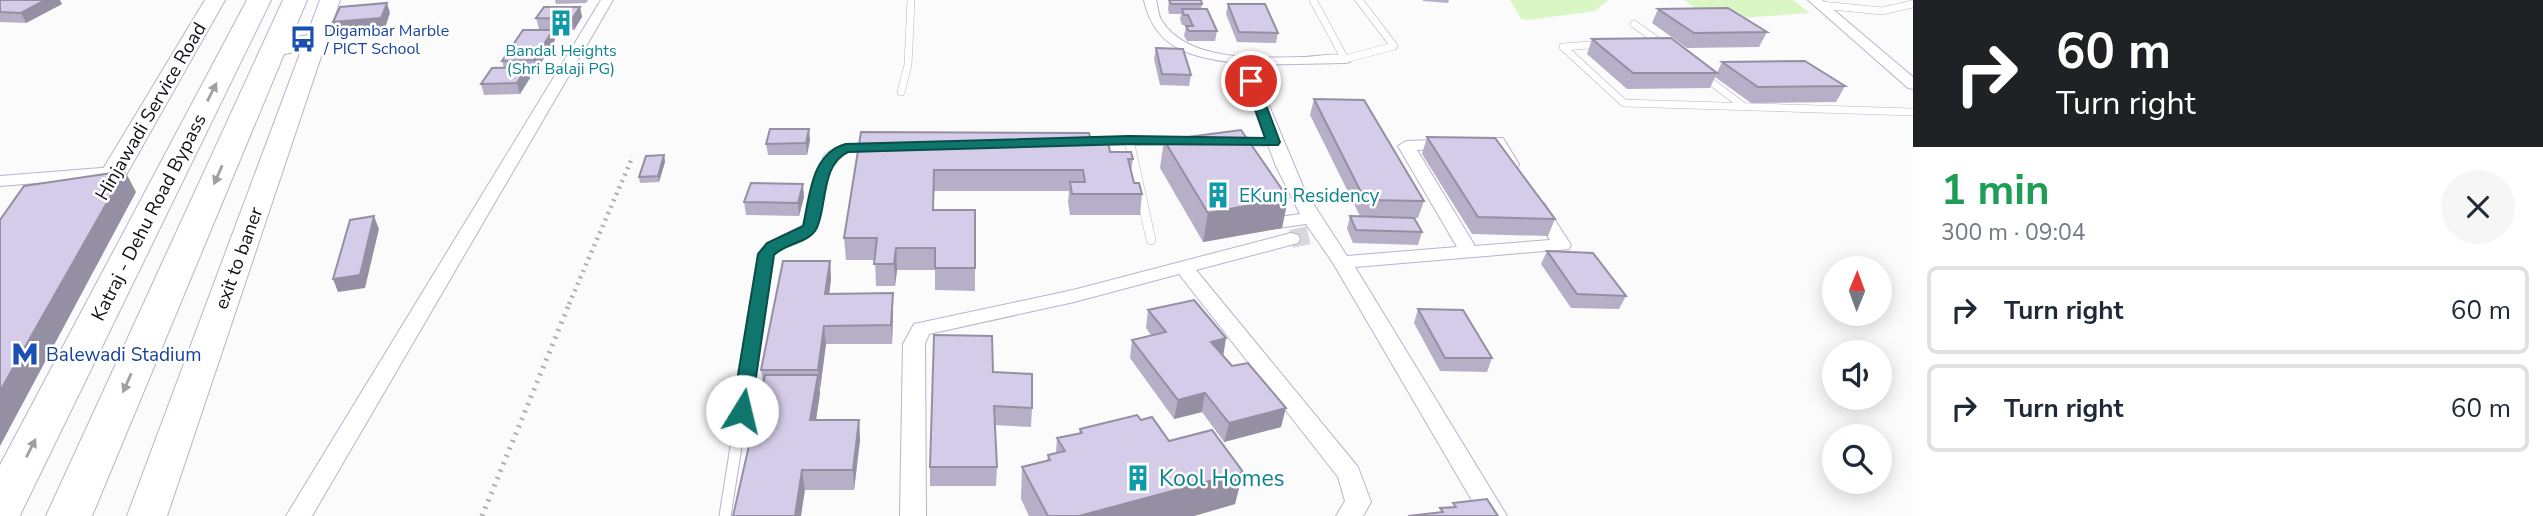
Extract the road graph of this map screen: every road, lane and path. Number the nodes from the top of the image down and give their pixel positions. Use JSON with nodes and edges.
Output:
{"nodes":[{"id":1,"x":215,"y":0,"type":"edge"},
{"id":2,"x":259,"y":0,"type":"edge"},
{"id":3,"x":295,"y":0,"type":"edge"},
{"id":4,"x":330,"y":0,"type":"edge"},
{"id":5,"x":607,"y":0,"type":"edge"},
{"id":6,"x":911,"y":0,"type":"edge"},
{"id":7,"x":1150,"y":0,"type":"edge"},
{"id":8,"x":1313,"y":0,"type":"edge"},
{"id":9,"x":1359,"y":0,"type":"edge"},
{"id":10,"x":1817,"y":3,"type":"edge"},
{"id":11,"x":1913,"y":4,"type":"edge"},
{"id":12,"x":1634,"y":24,"type":"dead end"},
{"id":13,"x":1656,"y":40,"type":"junction"},
{"id":14,"x":1643,"y":41,"type":"edge"},
{"id":15,"x":315,"y":42,"type":"junction"},
{"id":16,"x":1616,"y":43,"type":"edge"},
{"id":17,"x":274,"y":48,"type":"junction"},
{"id":18,"x":1678,"y":56,"type":"edge"},
{"id":19,"x":1345,"y":59,"type":"junction"},
{"id":20,"x":1243,"y":60,"type":"junction"},
{"id":21,"x":1689,"y":64,"type":"edge"},
{"id":22,"x":1913,"y":85,"type":"edge"},
{"id":23,"x":901,"y":92,"type":"dead end"},
{"id":24,"x":1744,"y":106,"type":"junction"},
{"id":25,"x":1913,"y":112,"type":"edge"},
{"id":26,"x":1129,"y":140,"type":"junction"},
{"id":27,"x":1089,"y":141,"type":"edge"},
{"id":28,"x":1182,"y":141,"type":"edge"},
{"id":29,"x":1221,"y":141,"type":"edge"},
{"id":30,"x":1273,"y":142,"type":"junction"},
{"id":31,"x":881,"y":148,"type":"edge"},
{"id":32,"x":633,"y":156,"type":"dead end"},
{"id":33,"x":114,"y":172,"type":"junction"},
{"id":34,"x":0,"y":181,"type":"edge"},
{"id":35,"x":1311,"y":218,"type":"junction"},
{"id":36,"x":1278,"y":222,"type":"edge"},
{"id":37,"x":81,"y":230,"type":"edge"},
{"id":38,"x":1291,"y":239,"type":"tunnel mouth"},
{"id":39,"x":1151,"y":240,"type":"dead end"},
{"id":40,"x":1469,"y":252,"type":"junction"},
{"id":41,"x":1342,"y":262,"type":"junction"},
{"id":42,"x":1184,"y":268,"type":"junction"},
{"id":43,"x":0,"y":509,"type":"edge"},
{"id":44,"x":69,"y":516,"type":"edge"},
{"id":45,"x":147,"y":516,"type":"edge"},
{"id":46,"x":299,"y":516,"type":"edge"},
{"id":47,"x":482,"y":516,"type":"edge"},
{"id":48,"x":725,"y":516,"type":"edge"},
{"id":49,"x":913,"y":516,"type":"edge"},
{"id":50,"x":1349,"y":516,"type":"edge"},
{"id":51,"x":1494,"y":516,"type":"edge"}],
"edges":[{"from":1,"to":33,"type":"main road","name":"Hinjawadi Service Road"},
{"from":43,"to":2,"type":"highway","name":"Katraj - Dehu Road Bypass","one_way":true},
{"from":3,"to":17,"type":"highway"},
{"from":4,"to":15,"type":"main road","name":"exit to baner"},
{"from":5,"to":46,"type":"street"},
{"from":6,"to":23,"type":"lane"},
{"from":7,"to":20,"type":"street"},
{"from":8,"to":19,"type":"lane"},
{"from":9,"to":19,"type":"lane"},
{"from":10,"to":11,"type":"lane"},
{"from":10,"to":22,"type":"street"},
{"from":12,"to":13,"type":"lane"},
{"from":13,"to":14,"type":"lane"},
{"from":13,"to":18,"type":"lane"},
{"from":15,"to":17,"type":"highway"},
{"from":15,"to":45,"type":"main road","name":"exit to baner"},
{"from":16,"to":24,"type":"lane"},
{"from":17,"to":44,"type":"highway","one_way":true},
{"from":19,"to":20,"type":"street"},
{"from":20,"to":30,"type":"street"},
{"from":21,"to":24,"type":"lane"},
{"from":24,"to":25,"type":"lane"},
{"from":26,"to":27,"type":"lane"},
{"from":26,"to":28,"type":"lane"},
{"from":26,"to":39,"type":"lane"},
{"from":29,"to":30,"type":"lane"},
{"from":30,"to":35,"type":"street"},
{"from":31,"to":48,"type":"lane"},
{"from":32,"to":47,"type":"path"},
{"from":33,"to":34,"type":"street"},
{"from":33,"to":37,"type":"main road","name":"Hinjawadi Service Road"},
{"from":35,"to":36,"type":"street"},
{"from":35,"to":41,"type":"street"},
{"from":38,"to":42,"type":"street"},
{"from":40,"to":40,"type":"street"},
{"from":40,"to":41,"type":"street"},
{"from":41,"to":51,"type":"street"},
{"from":42,"to":49,"type":"street"},
{"from":42,"to":50,"type":"street"}]}
